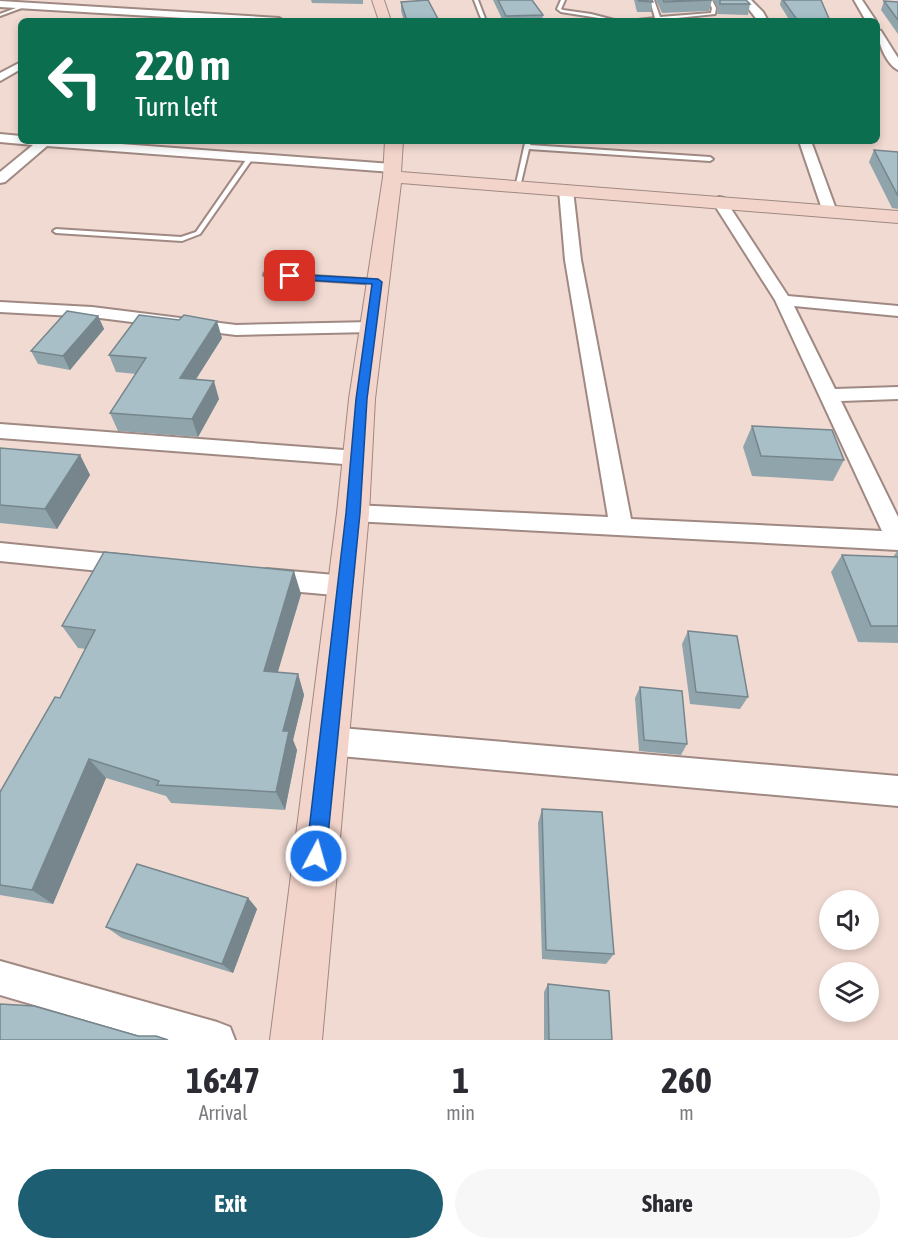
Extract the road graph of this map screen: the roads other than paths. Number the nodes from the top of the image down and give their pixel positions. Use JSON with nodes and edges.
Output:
{"nodes":[{"id":1,"x":128,"y":0,"type":"edge"},
{"id":2,"x":378,"y":0,"type":"edge"},
{"id":3,"x":476,"y":0,"type":"edge"},
{"id":4,"x":563,"y":0,"type":"edge"},
{"id":5,"x":652,"y":0,"type":"edge"},
{"id":6,"x":710,"y":0,"type":"edge"},
{"id":7,"x":746,"y":0,"type":"edge"},
{"id":8,"x":858,"y":0,"type":"edge"},
{"id":9,"x":0,"y":4,"type":"edge"},
{"id":10,"x":229,"y":5,"type":"dead end"},
{"id":11,"x":25,"y":6,"type":"junction"},
{"id":12,"x":108,"y":11,"type":"junction"},
{"id":13,"x":0,"y":15,"type":"edge"},
{"id":14,"x":98,"y":18,"type":"edge"},
{"id":15,"x":211,"y":18,"type":"edge"},
{"id":16,"x":384,"y":18,"type":"edge"},
{"id":17,"x":483,"y":18,"type":"edge"},
{"id":18,"x":599,"y":18,"type":"edge"},
{"id":19,"x":658,"y":18,"type":"edge"},
{"id":20,"x":669,"y":18,"type":"edge"},
{"id":21,"x":762,"y":18,"type":"edge"},
{"id":22,"x":869,"y":18,"type":"edge"},
{"id":23,"x":880,"y":36,"type":"edge"},
{"id":24,"x":18,"y":67,"type":"edge"},
{"id":25,"x":898,"y":67,"type":"edge"},
{"id":26,"x":0,"y":78,"type":"edge"},
{"id":27,"x":0,"y":138,"type":"edge"},
{"id":28,"x":18,"y":140,"type":"edge"},
{"id":29,"x":37,"y":144,"type":"edge"},
{"id":30,"x":65,"y":144,"type":"edge"},
{"id":31,"x":528,"y":144,"type":"edge"},
{"id":32,"x":806,"y":144,"type":"edge"},
{"id":33,"x":250,"y":158,"type":"junction"},
{"id":34,"x":710,"y":159,"type":"dead end"},
{"id":35,"x":392,"y":162,"type":"edge"},
{"id":36,"x":0,"y":179,"type":"edge"},
{"id":37,"x":517,"y":186,"type":"junction"},
{"id":38,"x":566,"y":190,"type":"junction"},
{"id":39,"x":720,"y":201,"type":"junction"},
{"id":40,"x":830,"y":212,"type":"junction"},
{"id":41,"x":898,"y":217,"type":"edge"},
{"id":42,"x":56,"y":231,"type":"dead end"},
{"id":43,"x":268,"y":275,"type":"dead end"},
{"id":44,"x":378,"y":282,"type":"junction"},
{"id":45,"x":783,"y":300,"type":"junction"},
{"id":46,"x":0,"y":307,"type":"edge"},
{"id":47,"x":898,"y":311,"type":"edge"},
{"id":48,"x":372,"y":327,"type":"junction"},
{"id":49,"x":898,"y":393,"type":"edge"},
{"id":50,"x":828,"y":395,"type":"junction"},
{"id":51,"x":0,"y":431,"type":"edge"},
{"id":52,"x":357,"y":458,"type":"junction"},
{"id":53,"x":353,"y":513,"type":"junction"},
{"id":54,"x":621,"y":527,"type":"junction"},
{"id":55,"x":898,"y":541,"type":"edge"},
{"id":56,"x":0,"y":552,"type":"edge"},
{"id":57,"x":155,"y":567,"type":"edge"},
{"id":58,"x":250,"y":577,"type":"edge"},
{"id":59,"x":346,"y":586,"type":"junction"},
{"id":60,"x":329,"y":741,"type":"junction"},
{"id":61,"x":898,"y":791,"type":"edge"},
{"id":62,"x":0,"y":978,"type":"edge"},
{"id":63,"x":217,"y":1040,"type":"edge"},
{"id":64,"x":296,"y":1040,"type":"edge"}],
"edges":[{"from":1,"to":12,"type":"street"},
{"from":2,"to":16,"type":"street"},
{"from":3,"to":17,"type":"lane"},
{"from":4,"to":18,"type":"lane"},
{"from":5,"to":19,"type":"lane"},
{"from":6,"to":20,"type":"lane"},
{"from":7,"to":21,"type":"street"},
{"from":8,"to":22,"type":"street"},
{"from":9,"to":11,"type":"street"},
{"from":10,"to":15,"type":"street"},
{"from":11,"to":12,"type":"street"},
{"from":11,"to":13,"type":"lane"},
{"from":12,"to":14,"type":"street"},
{"from":12,"to":15,"type":"street"},
{"from":23,"to":25,"type":"street"},
{"from":24,"to":26,"type":"street"},
{"from":27,"to":28,"type":"street"},
{"from":29,"to":36,"type":"street"},
{"from":30,"to":33,"type":"street"},
{"from":31,"to":34,"type":"lane"},
{"from":31,"to":37,"type":"lane"},
{"from":32,"to":40,"type":"street"},
{"from":33,"to":35,"type":"street"},
{"from":33,"to":42,"type":"lane"},
{"from":35,"to":37,"type":"street"},
{"from":35,"to":44,"type":"street"},
{"from":37,"to":38,"type":"street"},
{"from":38,"to":39,"type":"street"},
{"from":38,"to":54,"type":"street"},
{"from":39,"to":40,"type":"street"},
{"from":39,"to":45,"type":"street"},
{"from":40,"to":41,"type":"street"},
{"from":43,"to":44,"type":"lane"},
{"from":44,"to":48,"type":"street"},
{"from":45,"to":47,"type":"street"},
{"from":45,"to":50,"type":"street"},
{"from":46,"to":48,"type":"street"},
{"from":48,"to":52,"type":"street"},
{"from":49,"to":50,"type":"street"},
{"from":50,"to":55,"type":"street"},
{"from":51,"to":52,"type":"street"},
{"from":52,"to":53,"type":"street"},
{"from":53,"to":54,"type":"street"},
{"from":53,"to":59,"type":"street"},
{"from":54,"to":55,"type":"street"},
{"from":56,"to":57,"type":"street"},
{"from":58,"to":59,"type":"street"},
{"from":59,"to":60,"type":"street"},
{"from":60,"to":61,"type":"street"},
{"from":60,"to":64,"type":"street"},
{"from":62,"to":63,"type":"street"}]}
